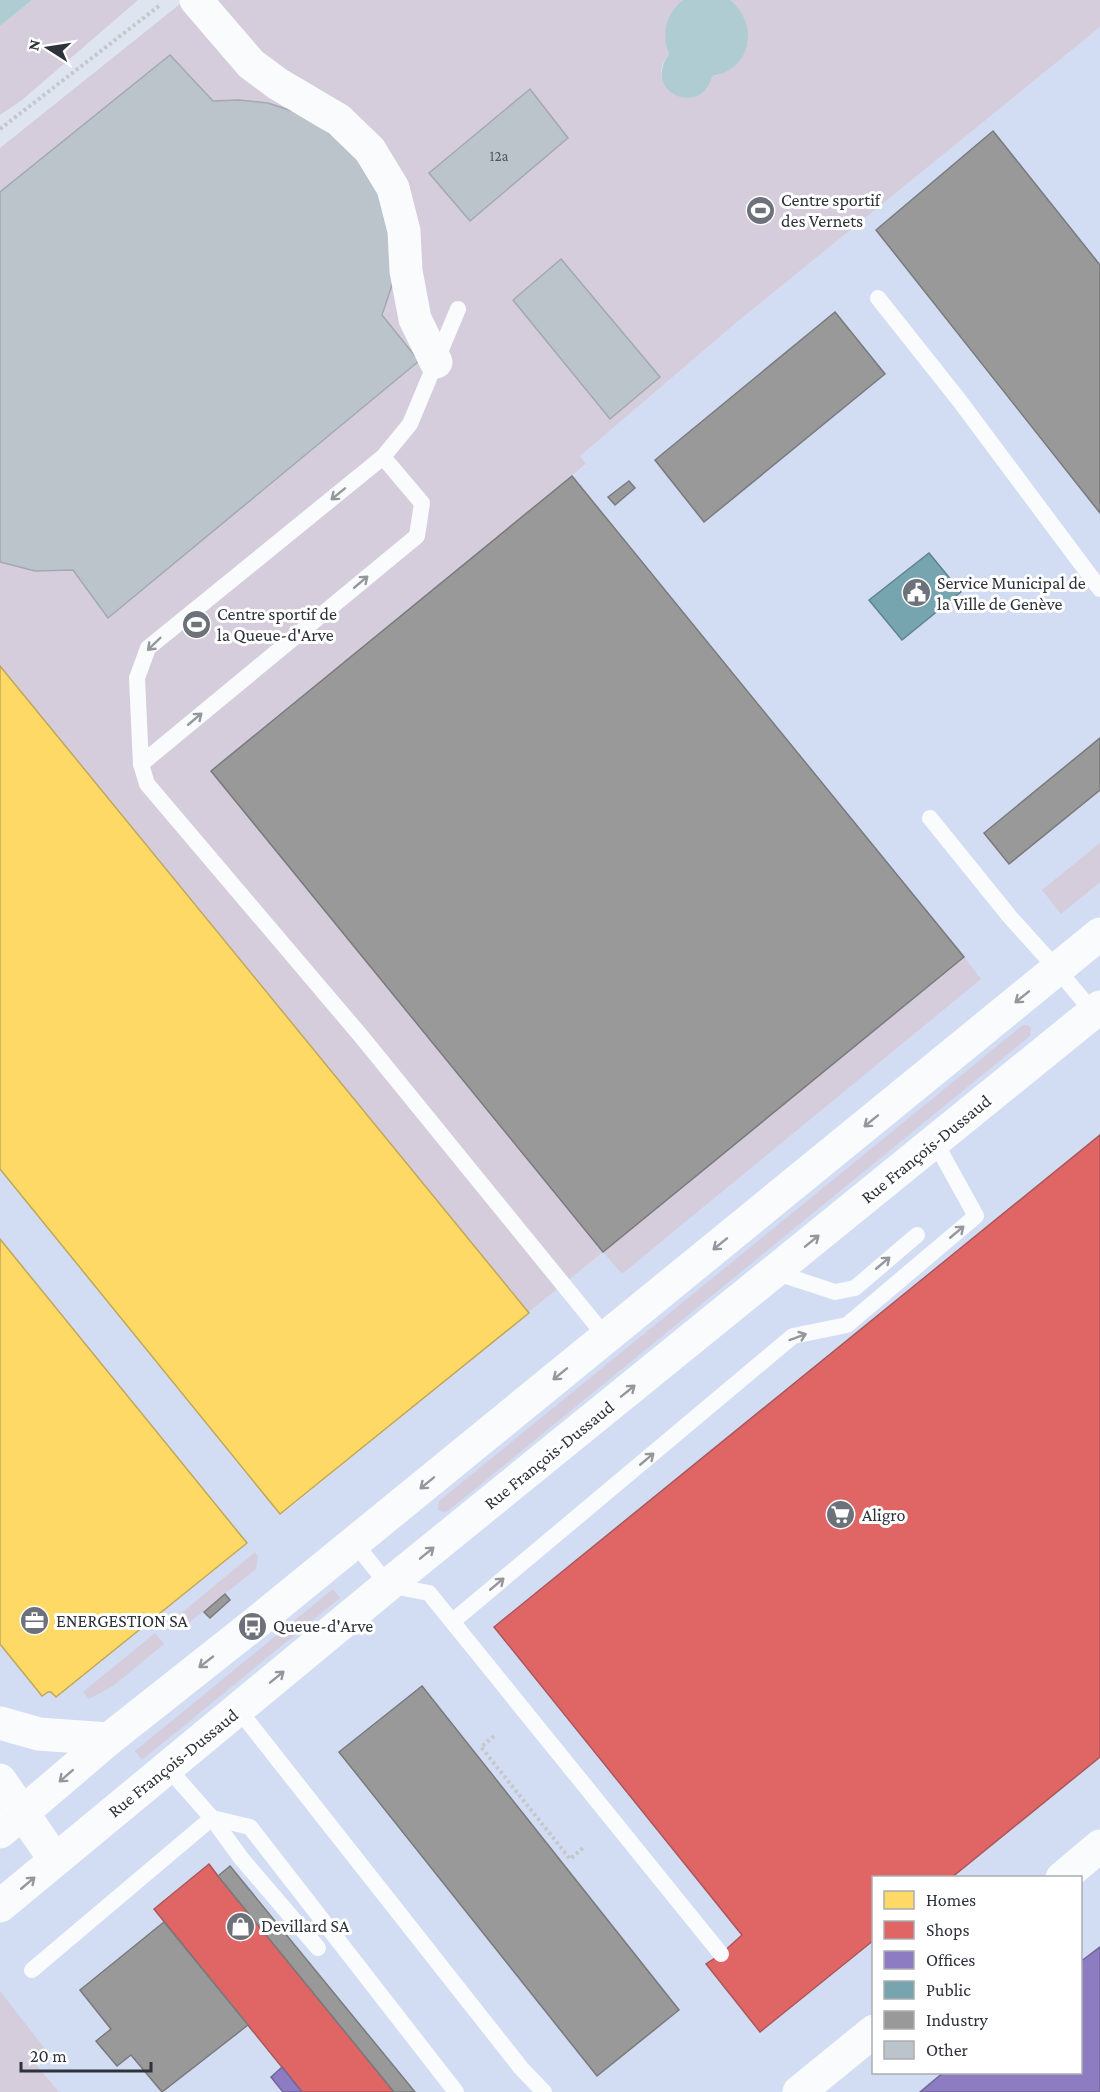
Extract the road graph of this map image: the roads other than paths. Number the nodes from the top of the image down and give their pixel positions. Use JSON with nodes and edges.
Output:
{"nodes":[{"id":1,"x":196,"y":0,"type":"edge"},
{"id":2,"x":878,"y":298,"type":"dead end"},
{"id":3,"x":458,"y":309,"type":"dead end"},
{"id":4,"x":436,"y":362,"type":"junction"},
{"id":5,"x":383,"y":457,"type":"junction"},
{"id":6,"x":1100,"y":589,"type":"edge"},
{"id":7,"x":141,"y":764,"type":"junction"},
{"id":8,"x":930,"y":818,"type":"dead end"},
{"id":9,"x":1100,"y":934,"type":"edge"},
{"id":10,"x":1057,"y":969,"type":"junction"},
{"id":11,"x":1097,"y":1010,"type":"edge"},
{"id":12,"x":935,"y":1142,"type":"junction"},
{"id":13,"x":917,"y":1235,"type":"dead end"},
{"id":14,"x":774,"y":1272,"type":"junction"},
{"id":15,"x":606,"y":1337,"type":"junction"},
{"id":16,"x":354,"y":1542,"type":"junction"},
{"id":17,"x":388,"y":1585,"type":"junction"},
{"id":18,"x":453,"y":1622,"type":"junction"},
{"id":19,"x":238,"y":1709,"type":"junction"},
{"id":20,"x":0,"y":1724,"type":"edge"},
{"id":21,"x":108,"y":1739,"type":"junction"},
{"id":22,"x":167,"y":1767,"type":"junction"},
{"id":23,"x":0,"y":1780,"type":"edge"},
{"id":24,"x":212,"y":1818,"type":"junction"},
{"id":25,"x":11,"y":1822,"type":"edge"},
{"id":26,"x":1100,"y":1846,"type":"edge"},
{"id":27,"x":55,"y":1860,"type":"junction"},
{"id":28,"x":1064,"y":1876,"type":"edge"},
{"id":29,"x":0,"y":1906,"type":"edge"},
{"id":30,"x":318,"y":1948,"type":"dead end"},
{"id":31,"x":721,"y":1954,"type":"dead end"},
{"id":32,"x":32,"y":1970,"type":"dead end"},
{"id":33,"x":872,"y":2032,"type":"edge"},
{"id":34,"x":456,"y":2092,"type":"edge"},
{"id":35,"x":544,"y":2092,"type":"edge"},
{"id":36,"x":799,"y":2092,"type":"edge"}],
"edges":[{"from":1,"to":4,"type":"main road"},
{"from":2,"to":6,"type":"lane"},
{"from":3,"to":4,"type":"lane"},
{"from":4,"to":5,"type":"lane"},
{"from":5,"to":7,"type":"lane","one_way":true},
{"from":7,"to":5,"type":"lane","one_way":true},
{"from":7,"to":15,"type":"lane"},
{"from":8,"to":10,"type":"lane"},
{"from":9,"to":10,"type":"main road"},
{"from":10,"to":11,"type":"lane"},
{"from":10,"to":15,"type":"main road","one_way":true},
{"from":11,"to":12,"type":"main road","name":"Rue François-Dussaud"},
{"from":14,"to":12,"type":"main road","name":"Rue François-Dussaud","one_way":true},
{"from":18,"to":12,"type":"lane","one_way":true},
{"from":14,"to":13,"type":"lane","one_way":true},
{"from":17,"to":14,"type":"main road","name":"Rue François-Dussaud","one_way":true},
{"from":15,"to":16,"type":"main road","one_way":true},
{"from":16,"to":17,"type":"lane"},
{"from":16,"to":21,"type":"main road","one_way":true},
{"from":17,"to":18,"type":"lane"},
{"from":19,"to":17,"type":"main road","name":"Rue François-Dussaud","one_way":true},
{"from":18,"to":31,"type":"lane"},
{"from":19,"to":22,"type":"main road","name":"Rue François-Dussaud"},
{"from":19,"to":35,"type":"lane"},
{"from":20,"to":21,"type":"main road"},
{"from":21,"to":25,"type":"main road","one_way":true},
{"from":22,"to":24,"type":"lane"},
{"from":22,"to":27,"type":"main road","name":"Rue François-Dussaud"},
{"from":23,"to":25,"type":"main road"},
{"from":24,"to":30,"type":"lane"},
{"from":24,"to":32,"type":"lane"},
{"from":24,"to":34,"type":"lane"},
{"from":25,"to":27,"type":"main road"},
{"from":26,"to":28,"type":"main road"},
{"from":29,"to":27,"type":"main road","name":"Rue François-Dussaud","one_way":true},
{"from":33,"to":36,"type":"main road"}]}
